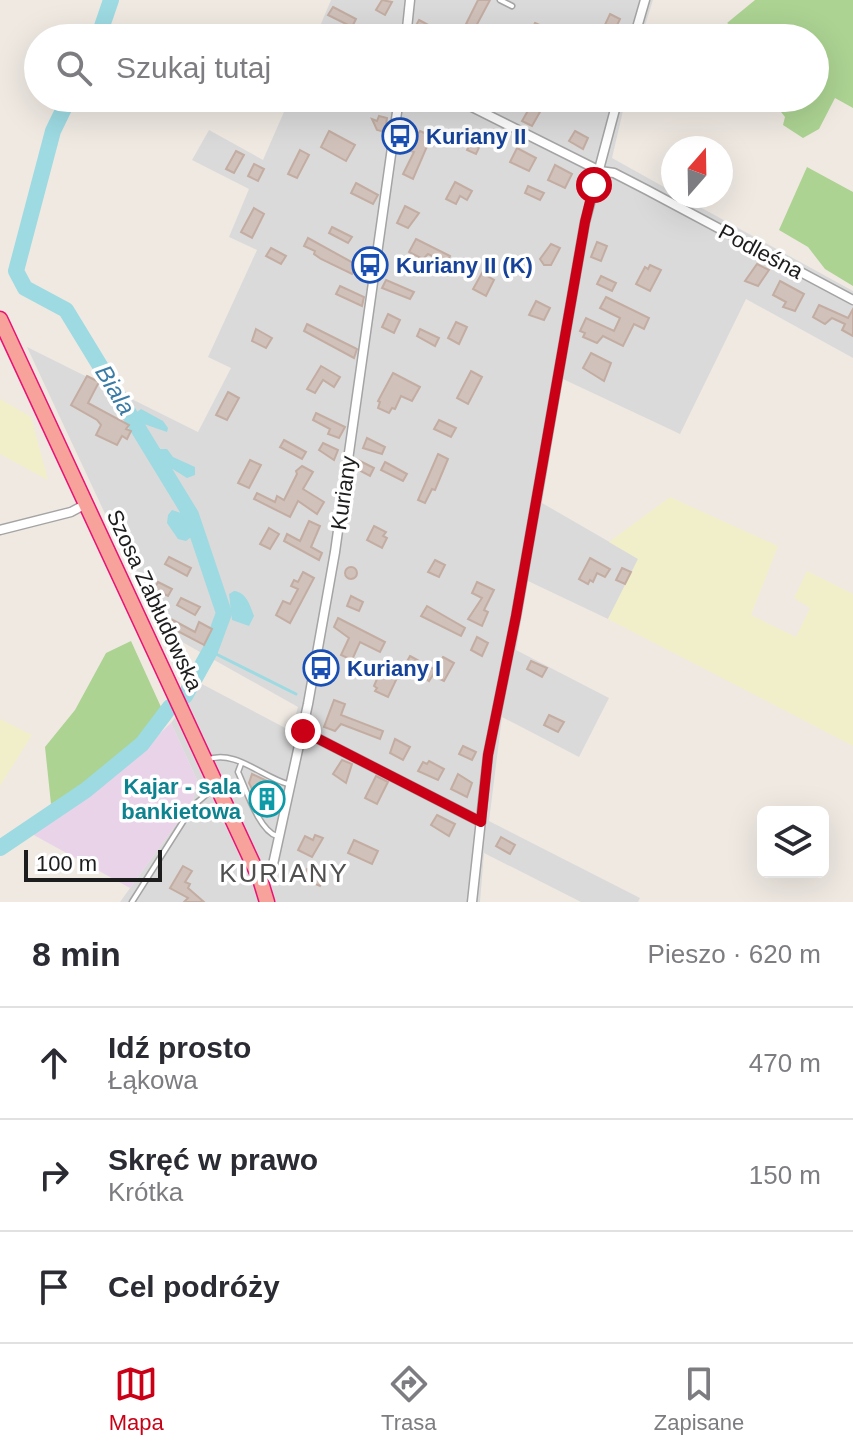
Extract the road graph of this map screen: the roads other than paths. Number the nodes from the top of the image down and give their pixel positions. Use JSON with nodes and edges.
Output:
{"nodes":[{"id":1,"x":410,"y":0,"type":"edge"},
{"id":2,"x":500,"y":0,"type":"edge"},
{"id":3,"x":645,"y":0,"type":"edge"},
{"id":4,"x":512,"y":6,"type":"dead end"},
{"id":5,"x":407,"y":24,"type":"edge"},
{"id":6,"x":638,"y":24,"type":"edge"},
{"id":7,"x":397,"y":112,"type":"edge"},
{"id":8,"x":482,"y":112,"type":"edge"},
{"id":9,"x":615,"y":112,"type":"edge"},
{"id":10,"x":600,"y":171,"type":"junction"},
{"id":11,"x":853,"y":300,"type":"edge"},
{"id":12,"x":0,"y":319,"type":"edge"},
{"id":13,"x":86,"y":504,"type":"junction"},
{"id":14,"x":0,"y":530,"type":"edge"},
{"id":15,"x":303,"y":731,"type":"junction"},
{"id":16,"x":206,"y":761,"type":"junction"},
{"id":17,"x":241,"y":764,"type":"junction"},
{"id":18,"x":291,"y":785,"type":"junction"},
{"id":19,"x":217,"y":786,"type":"junction"},
{"id":20,"x":481,"y":822,"type":"junction"},
{"id":21,"x":280,"y":837,"type":"junction"},
{"id":22,"x":260,"y":879,"type":"junction"},
{"id":23,"x":132,"y":902,"type":"edge"},
{"id":24,"x":267,"y":902,"type":"edge"},
{"id":25,"x":472,"y":902,"type":"edge"}],
"edges":[{"from":1,"to":5,"type":"street"},
{"from":2,"to":4,"type":"lane"},
{"from":3,"to":6,"type":"street"},
{"from":7,"to":15,"type":"street","name":"Kuriany"},
{"from":8,"to":10,"type":"street","name":"Podleśna"},
{"from":9,"to":10,"type":"street"},
{"from":10,"to":11,"type":"street","name":"Podleśna"},
{"from":10,"to":20,"type":"street"},
{"from":12,"to":13,"type":"highway","name":"Szosa Zabłudowska"},
{"from":13,"to":14,"type":"street"},
{"from":13,"to":16,"type":"highway","name":"Szosa Zabłudowska"},
{"from":15,"to":18,"type":"street","name":"Kuriany"},
{"from":15,"to":20,"type":"street"},
{"from":16,"to":17,"type":"lane"},
{"from":16,"to":19,"type":"highway","name":"Szosa Zabłudowska"},
{"from":17,"to":18,"type":"lane"},
{"from":17,"to":21,"type":"lane"},
{"from":18,"to":21,"type":"street","name":"Kuriany"},
{"from":19,"to":22,"type":"highway","name":"Szosa Zabłudowska"},
{"from":19,"to":23,"type":"lane"},
{"from":20,"to":25,"type":"street"},
{"from":21,"to":22,"type":"street","name":"Kuriany"},
{"from":22,"to":24,"type":"highway","name":"Szosa Zabłudowska"}]}
